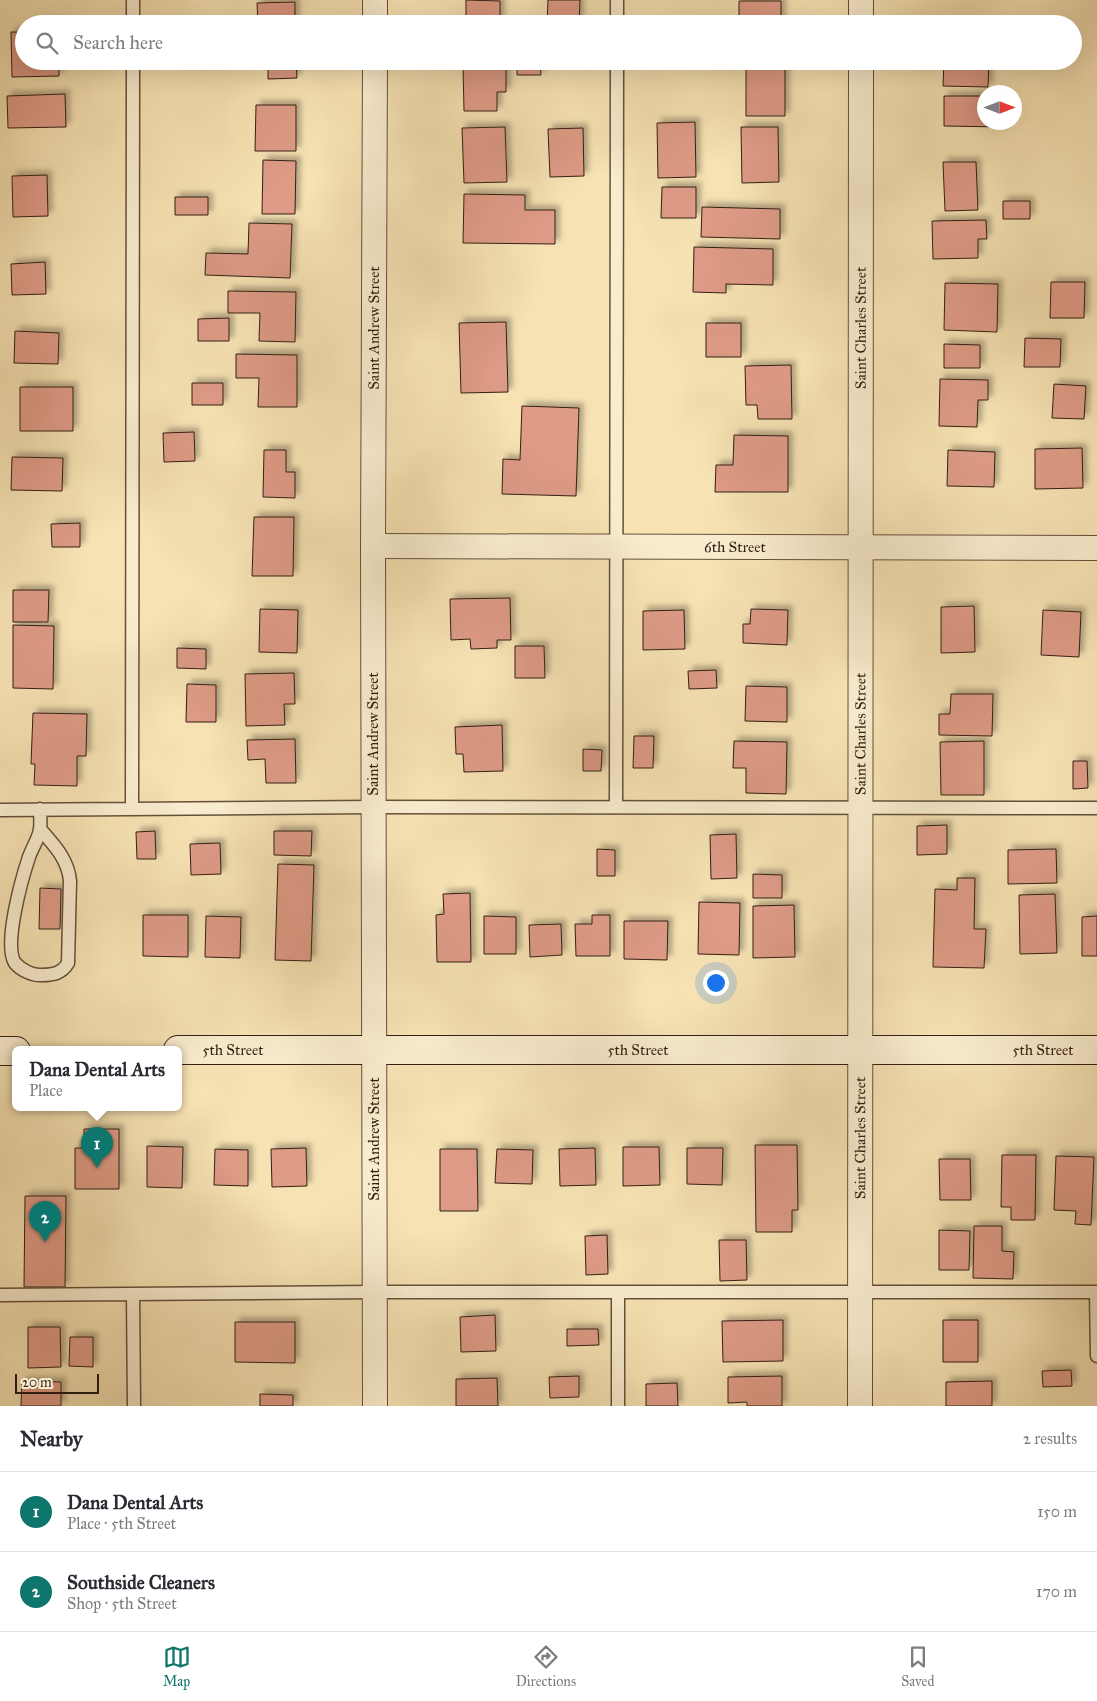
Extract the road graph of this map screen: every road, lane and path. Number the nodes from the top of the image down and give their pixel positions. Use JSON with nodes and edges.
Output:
{"nodes":[{"id":1,"x":133,"y":0,"type":"edge"},
{"id":2,"x":376,"y":0,"type":"edge"},
{"id":3,"x":617,"y":0,"type":"edge"},
{"id":4,"x":861,"y":0,"type":"edge"},
{"id":5,"x":133,"y":15,"type":"edge"},
{"id":6,"x":375,"y":15,"type":"edge"},
{"id":7,"x":617,"y":15,"type":"edge"},
{"id":8,"x":861,"y":15,"type":"edge"},
{"id":9,"x":133,"y":70,"type":"edge"},
{"id":10,"x":375,"y":70,"type":"edge"},
{"id":11,"x":617,"y":70,"type":"edge"},
{"id":12,"x":861,"y":70,"type":"edge"},
{"id":13,"x":373,"y":546,"type":"junction"},
{"id":14,"x":616,"y":546,"type":"junction"},
{"id":15,"x":861,"y":547,"type":"junction"},
{"id":16,"x":1097,"y":548,"type":"edge"},
{"id":17,"x":373,"y":806,"type":"junction"},
{"id":18,"x":616,"y":807,"type":"junction"},
{"id":19,"x":132,"y":808,"type":"junction"},
{"id":20,"x":860,"y":808,"type":"junction"},
{"id":21,"x":1097,"y":808,"type":"edge"},
{"id":22,"x":40,"y":809,"type":"junction"},
{"id":23,"x":0,"y":810,"type":"edge"},
{"id":24,"x":40,"y":829,"type":"junction"},
{"id":25,"x":374,"y":1049,"type":"junction"},
{"id":26,"x":182,"y":1050,"type":"edge"},
{"id":27,"x":1097,"y":1050,"type":"edge"},
{"id":28,"x":860,"y":1051,"type":"junction"},
{"id":29,"x":375,"y":1292,"type":"junction"},
{"id":30,"x":618,"y":1292,"type":"junction"},
{"id":31,"x":860,"y":1292,"type":"junction"},
{"id":32,"x":1097,"y":1292,"type":"edge"},
{"id":33,"x":133,"y":1294,"type":"junction"},
{"id":34,"x":0,"y":1295,"type":"edge"},
{"id":35,"x":1097,"y":1356,"type":"edge"},
{"id":36,"x":134,"y":1406,"type":"edge"},
{"id":37,"x":375,"y":1406,"type":"edge"},
{"id":38,"x":618,"y":1406,"type":"edge"},
{"id":39,"x":860,"y":1406,"type":"edge"}],
"edges":[{"from":1,"to":5,"type":"lane"},
{"from":2,"to":6,"type":"street"},
{"from":3,"to":7,"type":"lane"},
{"from":4,"to":8,"type":"street"},
{"from":9,"to":19,"type":"lane"},
{"from":10,"to":13,"type":"street","name":"Saint Andrew Street"},
{"from":11,"to":14,"type":"lane"},
{"from":12,"to":15,"type":"street","name":"Saint Charles Street"},
{"from":13,"to":14,"type":"street","name":"6th Street"},
{"from":13,"to":17,"type":"street","name":"Saint Andrew Street"},
{"from":14,"to":15,"type":"street","name":"6th Street"},
{"from":14,"to":18,"type":"lane"},
{"from":15,"to":16,"type":"street","name":"6th Street"},
{"from":15,"to":20,"type":"street","name":"Saint Charles Street"},
{"from":17,"to":18,"type":"lane"},
{"from":17,"to":19,"type":"lane"},
{"from":17,"to":25,"type":"street","name":"Saint Andrew Street"},
{"from":18,"to":20,"type":"lane"},
{"from":19,"to":22,"type":"lane"},
{"from":20,"to":21,"type":"lane"},
{"from":20,"to":28,"type":"street","name":"Saint Charles Street"},
{"from":22,"to":23,"type":"lane"},
{"from":22,"to":24,"type":"lane"},
{"from":24,"to":24,"type":"lane"},
{"from":25,"to":26,"type":"main road","name":"5th Street"},
{"from":25,"to":28,"type":"main road","name":"5th Street"},
{"from":25,"to":29,"type":"street","name":"Saint Andrew Street"},
{"from":27,"to":28,"type":"main road","name":"5th Street"},
{"from":28,"to":31,"type":"street","name":"Saint Charles Street"},
{"from":29,"to":30,"type":"lane"},
{"from":29,"to":33,"type":"lane"},
{"from":29,"to":37,"type":"street","name":"Saint Andrew Street"},
{"from":30,"to":31,"type":"lane"},
{"from":30,"to":38,"type":"lane"},
{"from":31,"to":32,"type":"lane"},
{"from":31,"to":39,"type":"street","name":"Saint Charles Street"},
{"from":32,"to":35,"type":"lane"},
{"from":33,"to":34,"type":"lane"},
{"from":33,"to":36,"type":"lane"}]}
